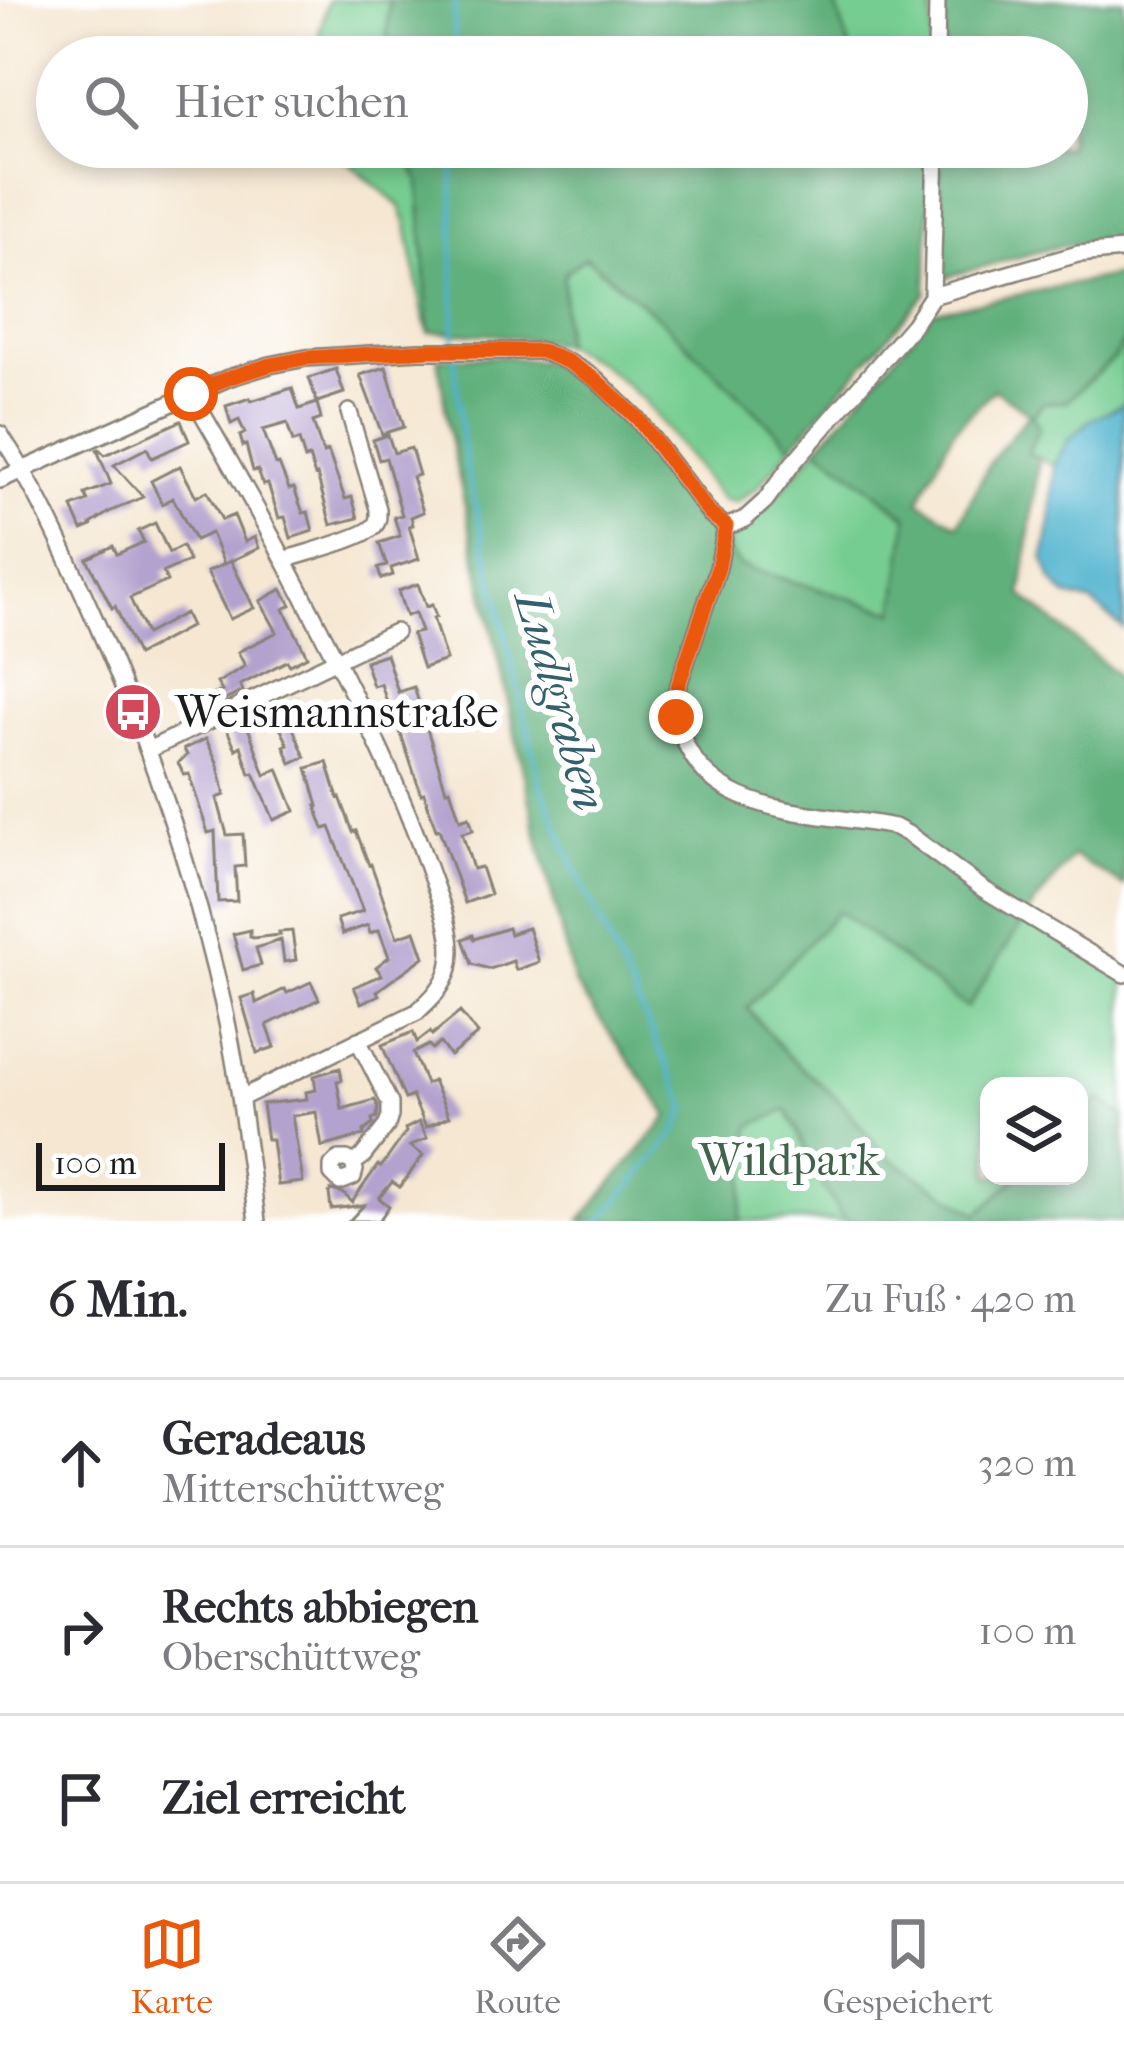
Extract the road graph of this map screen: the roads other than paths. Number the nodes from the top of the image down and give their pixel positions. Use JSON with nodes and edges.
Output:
{"nodes":[{"id":1,"x":937,"y":0,"type":"edge"},
{"id":2,"x":937,"y":36,"type":"edge"},
{"id":3,"x":935,"y":168,"type":"edge"},
{"id":4,"x":1124,"y":250,"type":"edge"},
{"id":5,"x":932,"y":296,"type":"junction"},
{"id":6,"x":191,"y":394,"type":"junction"},
{"id":7,"x":349,"y":412,"type":"dead end"},
{"id":8,"x":0,"y":434,"type":"edge"},
{"id":9,"x":23,"y":469,"type":"junction"},
{"id":10,"x":0,"y":480,"type":"edge"},
{"id":11,"x":726,"y":526,"type":"junction"},
{"id":12,"x":284,"y":560,"type":"junction"},
{"id":13,"x":395,"y":632,"type":"dead end"},
{"id":14,"x":336,"y":659,"type":"junction"},
{"id":15,"x":148,"y":750,"type":"junction"},
{"id":16,"x":1124,"y":974,"type":"edge"},
{"id":17,"x":358,"y":1040,"type":"junction"},
{"id":18,"x":241,"y":1098,"type":"junction"},
{"id":19,"x":353,"y":1163,"type":"dead end"},
{"id":20,"x":256,"y":1221,"type":"edge"}],
"edges":[{"from":1,"to":2,"type":"street"},
{"from":3,"to":5,"type":"street"},
{"from":4,"to":5,"type":"street"},
{"from":5,"to":11,"type":"street"},
{"from":6,"to":9,"type":"street"},
{"from":6,"to":11,"type":"street"},
{"from":6,"to":12,"type":"street"},
{"from":7,"to":12,"type":"street"},
{"from":8,"to":9,"type":"street"},
{"from":9,"to":10,"type":"street"},
{"from":9,"to":15,"type":"street"},
{"from":11,"to":16,"type":"street"},
{"from":12,"to":14,"type":"street"},
{"from":13,"to":14,"type":"street"},
{"from":14,"to":15,"type":"street"},
{"from":14,"to":17,"type":"street"},
{"from":15,"to":18,"type":"street"},
{"from":17,"to":18,"type":"street"},
{"from":17,"to":19,"type":"street"},
{"from":18,"to":20,"type":"street"}]}
